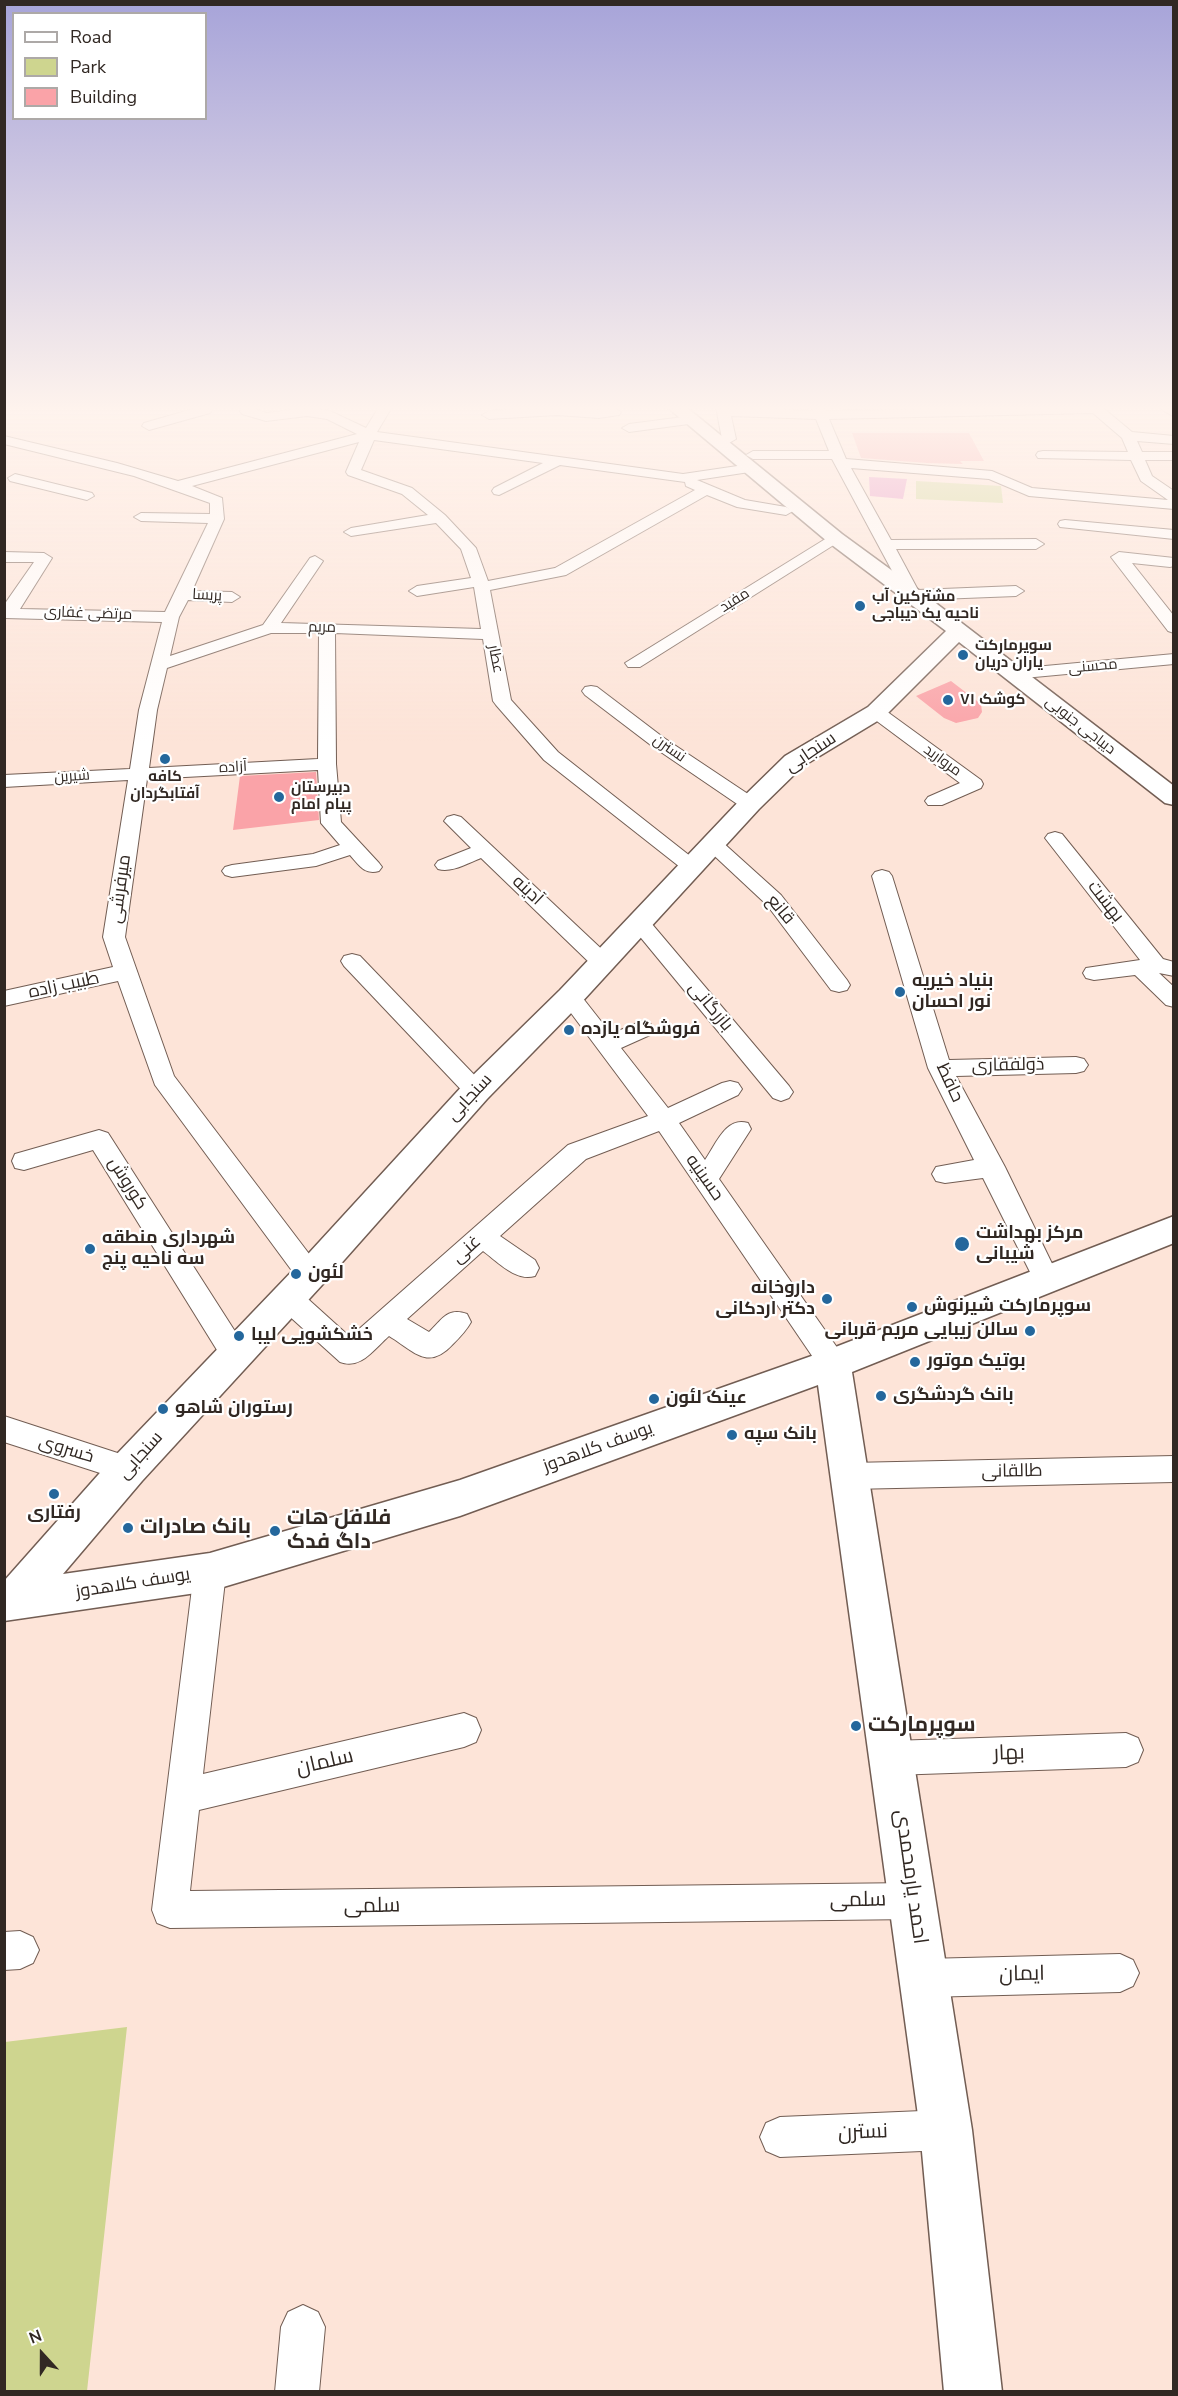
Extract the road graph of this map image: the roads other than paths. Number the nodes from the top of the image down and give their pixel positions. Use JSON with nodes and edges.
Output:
{"nodes":[{"id":1,"x":210,"y":519,"type":"edge"},
{"id":2,"x":217,"y":519,"type":"joint"},
{"id":3,"x":435,"y":519,"type":"edge"},
{"id":4,"x":441,"y":519,"type":"edge"},
{"id":5,"x":654,"y":519,"type":"edge"},
{"id":6,"x":814,"y":519,"type":"edge"},
{"id":7,"x":872,"y":519,"type":"edge"},
{"id":8,"x":1065,"y":524,"type":"dead end"},
{"id":9,"x":351,"y":532,"type":"dead end"},
{"id":10,"x":1173,"y":535,"type":"edge"},
{"id":11,"x":835,"y":538,"type":"junction"},
{"id":12,"x":1036,"y":543,"type":"dead end"},
{"id":13,"x":886,"y":544,"type":"junction"},
{"id":14,"x":4,"y":556,"type":"edge"},
{"id":15,"x":315,"y":561,"type":"dead end"},
{"id":16,"x":1170,"y":562,"type":"dead end"},
{"id":17,"x":481,"y":584,"type":"junction"},
{"id":18,"x":417,"y":591,"type":"dead end"},
{"id":19,"x":1016,"y":591,"type":"dead end"},
{"id":20,"x":182,"y":595,"type":"junction"},
{"id":21,"x":913,"y":595,"type":"junction"},
{"id":22,"x":232,"y":597,"type":"dead end"},
{"id":23,"x":6,"y":612,"type":"edge"},
{"id":24,"x":171,"y":617,"type":"junction"},
{"id":25,"x":269,"y":628,"type":"junction"},
{"id":26,"x":327,"y":628,"type":"junction"},
{"id":27,"x":1173,"y":628,"type":"edge"},
{"id":28,"x":958,"y":631,"type":"junction"},
{"id":29,"x":491,"y":634,"type":"junction"},
{"id":30,"x":1173,"y":659,"type":"edge"},
{"id":31,"x":634,"y":663,"type":"dead end"},
{"id":32,"x":159,"y":666,"type":"junction"},
{"id":33,"x":1013,"y":674,"type":"junction"},
{"id":34,"x":591,"y":691,"type":"dead end"},
{"id":35,"x":876,"y":712,"type":"junction"},
{"id":36,"x":327,"y":764,"type":"junction"},
{"id":37,"x":139,"y":772,"type":"junction"},
{"id":38,"x":4,"y":781,"type":"edge"},
{"id":39,"x":1173,"y":798,"type":"edge"},
{"id":40,"x":935,"y":801,"type":"dead end"},
{"id":41,"x":750,"y":804,"type":"junction"},
{"id":42,"x":453,"y":821,"type":"dead end"},
{"id":43,"x":1055,"y":838,"type":"dead end"},
{"id":44,"x":712,"y":844,"type":"junction"},
{"id":45,"x":353,"y":847,"type":"junction"},
{"id":46,"x":484,"y":850,"type":"junction"},
{"id":47,"x":445,"y":865,"type":"dead end"},
{"id":48,"x":372,"y":867,"type":"dead end"},
{"id":49,"x":692,"y":867,"type":"junction"},
{"id":50,"x":232,"y":871,"type":"dead end"},
{"id":51,"x":882,"y":876,"type":"dead end"},
{"id":52,"x":639,"y":922,"type":"junction"},
{"id":53,"x":352,"y":961,"type":"dead end"},
{"id":54,"x":601,"y":961,"type":"junction"},
{"id":55,"x":1156,"y":967,"type":"edge"},
{"id":56,"x":124,"y":972,"type":"junction"},
{"id":57,"x":1094,"y":973,"type":"dead end"},
{"id":58,"x":839,"y":985,"type":"dead end"},
{"id":59,"x":570,"y":997,"type":"junction"},
{"id":60,"x":4,"y":999,"type":"edge"},
{"id":61,"x":1173,"y":1000,"type":"edge"},
{"id":62,"x":642,"y":1029,"type":"dead end"},
{"id":63,"x":606,"y":1045,"type":"junction"},
{"id":64,"x":1076,"y":1065,"type":"dead end"},
{"id":65,"x":940,"y":1068,"type":"junction"},
{"id":66,"x":730,"y":1089,"type":"dead end"},
{"id":67,"x":476,"y":1091,"type":"junction"},
{"id":68,"x":781,"y":1092,"type":"dead end"},
{"id":69,"x":664,"y":1120,"type":"junction"},
{"id":70,"x":739,"y":1129,"type":"dead end"},
{"id":71,"x":24,"y":1161,"type":"dead end"},
{"id":72,"x":992,"y":1167,"type":"junction"},
{"id":73,"x":945,"y":1174,"type":"dead end"},
{"id":74,"x":705,"y":1180,"type":"junction"},
{"id":75,"x":1173,"y":1229,"type":"edge"},
{"id":76,"x":482,"y":1237,"type":"junction"},
{"id":77,"x":526,"y":1268,"type":"dead end"},
{"id":78,"x":310,"y":1275,"type":"junction"},
{"id":79,"x":1046,"y":1278,"type":"junction"},
{"id":80,"x":288,"y":1298,"type":"junction"},
{"id":81,"x":387,"y":1321,"type":"junction"},
{"id":82,"x":457,"y":1322,"type":"dead end"},
{"id":83,"x":235,"y":1355,"type":"junction"},
{"id":84,"x":832,"y":1364,"type":"junction"},
{"id":85,"x":4,"y":1430,"type":"edge"},
{"id":86,"x":129,"y":1469,"type":"junction"},
{"id":87,"x":1173,"y":1469,"type":"edge"},
{"id":88,"x":850,"y":1476,"type":"junction"},
{"id":89,"x":210,"y":1572,"type":"junction"},
{"id":90,"x":9,"y":1602,"type":"edge"},
{"id":91,"x":464,"y":1730,"type":"dead end"},
{"id":92,"x":1126,"y":1750,"type":"dead end"},
{"id":93,"x":892,"y":1758,"type":"junction"},
{"id":94,"x":185,"y":1796,"type":"junction"},
{"id":95,"x":914,"y":1901,"type":"junction"},
{"id":96,"x":1120,"y":1973,"type":"dead end"},
{"id":97,"x":925,"y":1977,"type":"junction"},
{"id":98,"x":946,"y":2130,"type":"junction"},
{"id":99,"x":780,"y":2137,"type":"dead end"},
{"id":100,"x":303,"y":2327,"type":"dead end"},
{"id":101,"x":297,"y":2391,"type":"edge"},
{"id":102,"x":973,"y":2391,"type":"edge"}],
"edges":[{"from":1,"to":2,"type":"street"},
{"from":2,"to":20,"type":"street","name":"میرفرشی"},
{"from":3,"to":9,"type":"street"},
{"from":4,"to":17,"type":"street","name":"عطار"},
{"from":5,"to":17,"type":"street"},
{"from":6,"to":11,"type":"street","name":"دیباجی جنوبی"},
{"from":7,"to":13,"type":"street"},
{"from":8,"to":10,"type":"street"},
{"from":11,"to":21,"type":"street","name":"دیباجی جنوبی"},
{"from":11,"to":31,"type":"street","name":"مفید"},
{"from":12,"to":13,"type":"street"},
{"from":13,"to":21,"type":"street"},
{"from":14,"to":23,"type":"street"},
{"from":15,"to":25,"type":"street"},
{"from":16,"to":27,"type":"street"},
{"from":17,"to":18,"type":"street"},
{"from":17,"to":29,"type":"street","name":"عطار"},
{"from":19,"to":21,"type":"street"},
{"from":20,"to":22,"type":"street","name":"پریسا"},
{"from":20,"to":24,"type":"street","name":"میرفرشی"},
{"from":21,"to":28,"type":"street","name":"دیباجی جنوبی"},
{"from":23,"to":24,"type":"street","name":"مرتضی غفاری"},
{"from":24,"to":32,"type":"street","name":"میرفرشی"},
{"from":25,"to":26,"type":"street","name":"مریم"},
{"from":25,"to":32,"type":"street","name":"مریم"},
{"from":26,"to":29,"type":"street","name":"مریم"},
{"from":26,"to":36,"type":"street"},
{"from":28,"to":33,"type":"street","name":"دیباجی جنوبی"},
{"from":28,"to":35,"type":"street","name":"سنجابی"},
{"from":29,"to":49,"type":"street","name":"عطار"},
{"from":30,"to":33,"type":"street","name":"محسنی"},
{"from":32,"to":37,"type":"street","name":"میرفرشی"},
{"from":33,"to":39,"type":"street","name":"دیباجی جنوبی"},
{"from":34,"to":41,"type":"street","name":"نسترن"},
{"from":35,"to":40,"type":"street","name":"مروارید"},
{"from":35,"to":41,"type":"street","name":"سنجابی"},
{"from":36,"to":37,"type":"street","name":"آزاده"},
{"from":36,"to":45,"type":"street"},
{"from":37,"to":38,"type":"street","name":"شیرین"},
{"from":37,"to":56,"type":"street","name":"میرفرشی"},
{"from":41,"to":44,"type":"street","name":"سنجابی"},
{"from":42,"to":46,"type":"street","name":"آدینه"},
{"from":43,"to":55,"type":"street","name":"بهشت"},
{"from":44,"to":49,"type":"street","name":"سنجابی"},
{"from":44,"to":58,"type":"street","name":"قانع"},
{"from":45,"to":48,"type":"street"},
{"from":45,"to":50,"type":"street"},
{"from":46,"to":47,"type":"street"},
{"from":46,"to":54,"type":"street","name":"آدینه"},
{"from":49,"to":52,"type":"street","name":"سنجابی"},
{"from":51,"to":65,"type":"street","name":"حافظ"},
{"from":52,"to":54,"type":"street","name":"سنجابی"},
{"from":52,"to":68,"type":"street","name":"بازرگانی"},
{"from":53,"to":67,"type":"street"},
{"from":54,"to":59,"type":"street","name":"سنجابی"},
{"from":55,"to":57,"type":"street"},
{"from":55,"to":61,"type":"street","name":"بهشت"},
{"from":56,"to":60,"type":"street","name":"طبیب زاده"},
{"from":56,"to":78,"type":"street","name":"میرفرشی"},
{"from":59,"to":63,"type":"street","name":"حسینیه"},
{"from":59,"to":67,"type":"street","name":"سنجابی"},
{"from":62,"to":63,"type":"street"},
{"from":63,"to":69,"type":"street","name":"حسینیه"},
{"from":64,"to":65,"type":"street","name":"ذولفقاری"},
{"from":65,"to":72,"type":"street","name":"حافظ"},
{"from":66,"to":69,"type":"street","name":"غنی"},
{"from":67,"to":78,"type":"street","name":"سنجابی"},
{"from":69,"to":74,"type":"street","name":"حسینیه"},
{"from":69,"to":76,"type":"street","name":"غنی"},
{"from":70,"to":74,"type":"street"},
{"from":71,"to":83,"type":"street","name":"کوروش"},
{"from":72,"to":73,"type":"street"},
{"from":72,"to":79,"type":"street","name":"حافظ"},
{"from":74,"to":84,"type":"street","name":"حسینیه"},
{"from":75,"to":79,"type":"street","name":"یوسف کلاهدوز"},
{"from":76,"to":77,"type":"street"},
{"from":76,"to":81,"type":"street","name":"غنی"},
{"from":78,"to":80,"type":"street","name":"سنجابی"},
{"from":79,"to":84,"type":"street","name":"یوسف کلاهدوز"},
{"from":80,"to":81,"type":"street","name":"غنی"},
{"from":80,"to":83,"type":"street","name":"سنجابی"},
{"from":81,"to":82,"type":"street"},
{"from":83,"to":86,"type":"street","name":"سنجابی"},
{"from":84,"to":88,"type":"street","name":"احمد یارمحمدی"},
{"from":84,"to":89,"type":"street","name":"یوسف کلاهدوز"},
{"from":85,"to":86,"type":"street","name":"خسروی"},
{"from":86,"to":90,"type":"street","name":"سنجابی"},
{"from":87,"to":88,"type":"street","name":"طالقانی"},
{"from":88,"to":93,"type":"street","name":"احمد یارمحمدی"},
{"from":89,"to":90,"type":"street","name":"یوسف کلاهدوز"},
{"from":89,"to":94,"type":"street","name":"سلمی"},
{"from":91,"to":94,"type":"street","name":"سلمان"},
{"from":92,"to":93,"type":"street","name":"بهار"},
{"from":93,"to":95,"type":"street","name":"احمد یارمحمدی"},
{"from":94,"to":95,"type":"street","name":"سلمی"},
{"from":95,"to":97,"type":"street","name":"احمد یارمحمدی"},
{"from":96,"to":97,"type":"street","name":"ایمان"},
{"from":97,"to":98,"type":"street","name":"احمد یارمحمدی"},
{"from":98,"to":99,"type":"street","name":"نسترن"},
{"from":98,"to":102,"type":"street","name":"احمد یارمحمدی"},
{"from":100,"to":101,"type":"street"}]}
